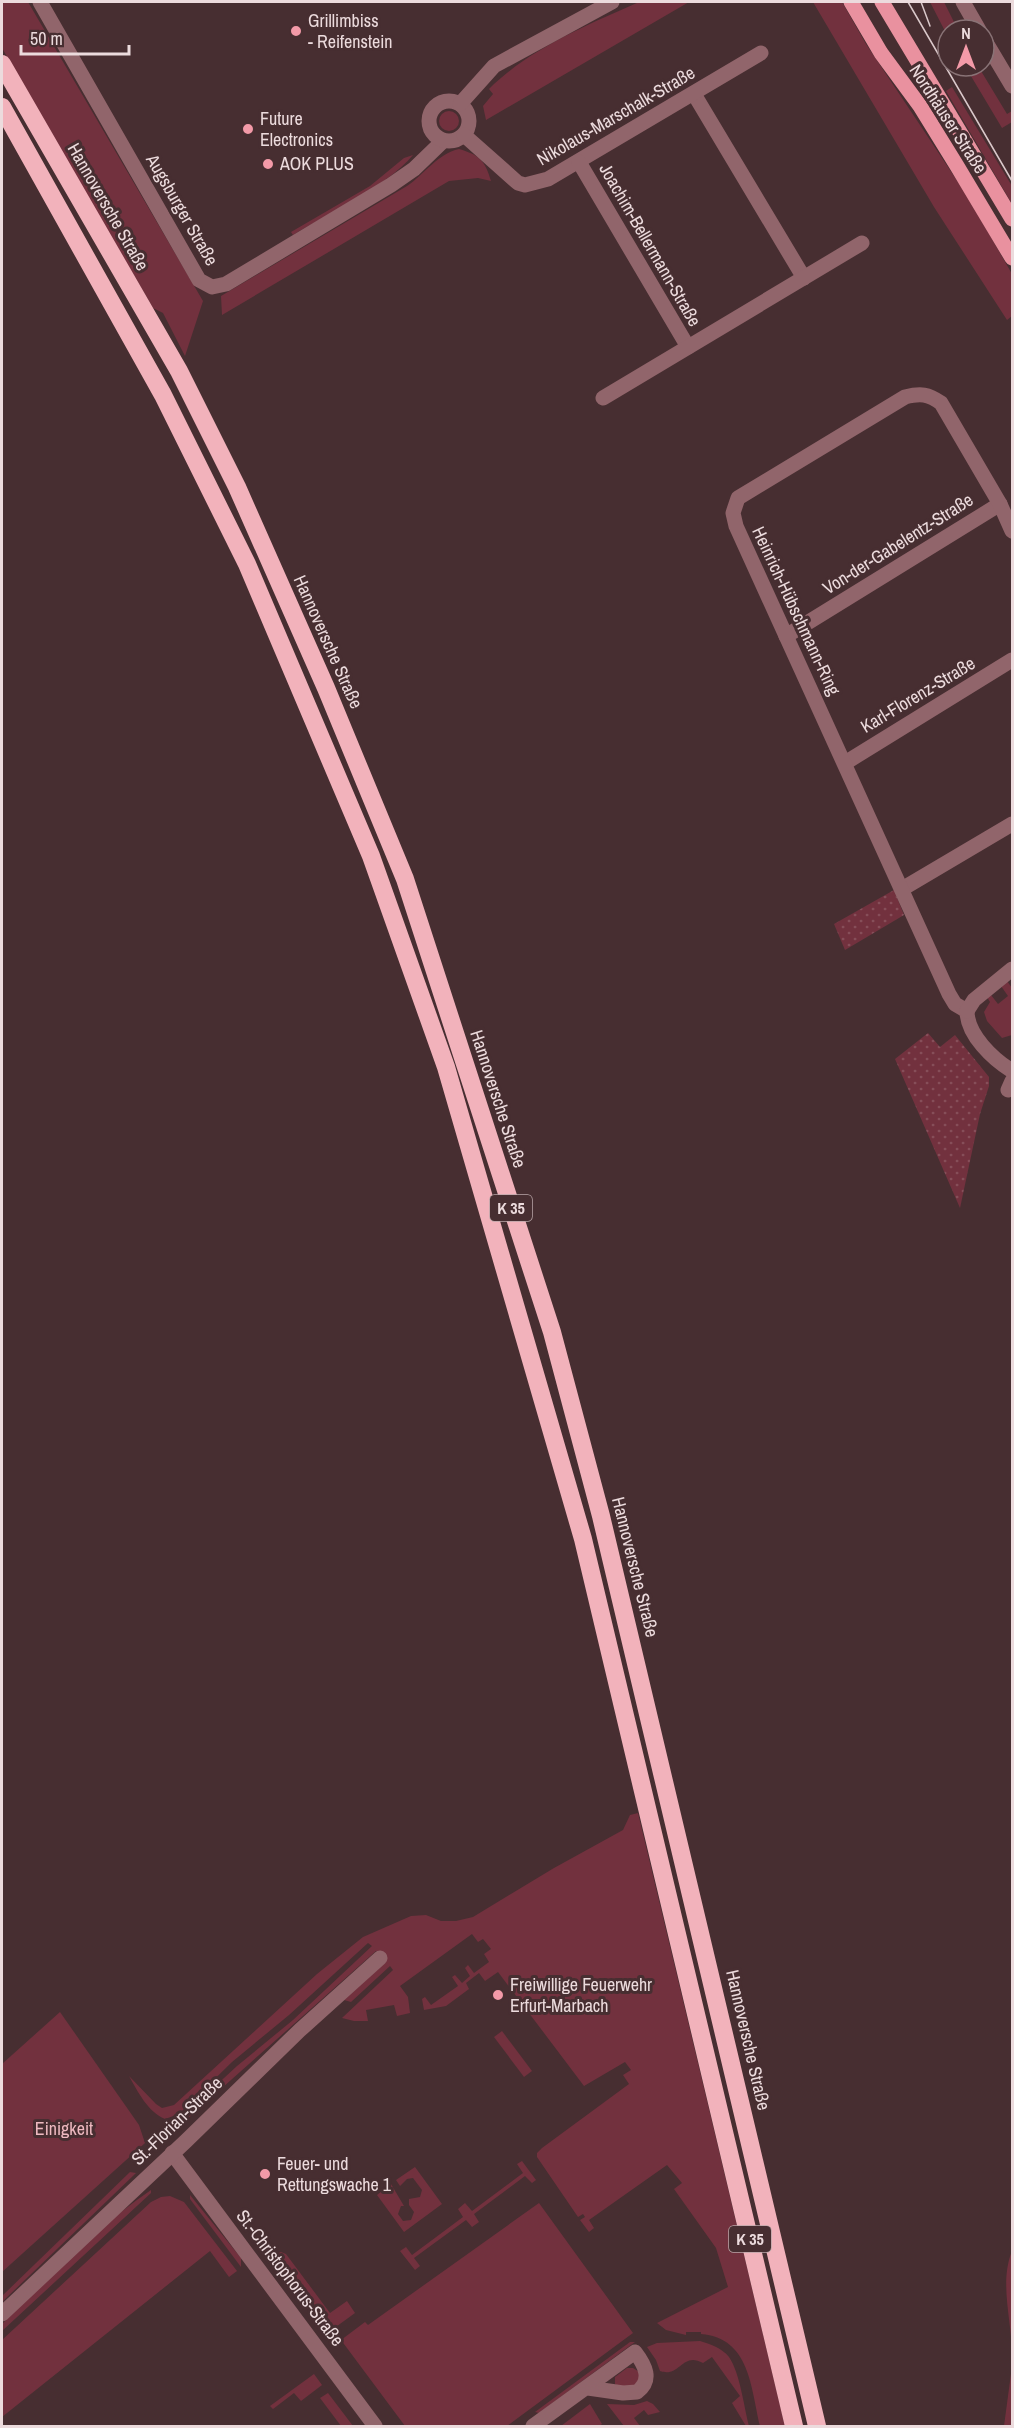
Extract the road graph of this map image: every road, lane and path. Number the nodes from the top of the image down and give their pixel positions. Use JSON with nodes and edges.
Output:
{"nodes":[{"id":1,"x":40,"y":2,"type":"edge"},
{"id":2,"x":612,"y":2,"type":"edge"},
{"id":3,"x":851,"y":2,"type":"edge"},
{"id":4,"x":882,"y":2,"type":"edge"},
{"id":5,"x":963,"y":2,"type":"edge"},
{"id":6,"x":972,"y":18,"type":"edge"},
{"id":7,"x":761,"y":53,"type":"dead end"},
{"id":8,"x":996,"y":59,"type":"edge"},
{"id":9,"x":2,"y":64,"type":"edge"},
{"id":10,"x":1012,"y":86,"type":"edge"},
{"id":11,"x":694,"y":94,"type":"junction"},
{"id":12,"x":460,"y":104,"type":"junction"},
{"id":13,"x":2,"y":107,"type":"edge"},
{"id":14,"x":464,"y":135,"type":"junction"},
{"id":15,"x":444,"y":141,"type":"junction"},
{"id":16,"x":579,"y":162,"type":"junction"},
{"id":17,"x":1012,"y":219,"type":"edge"},
{"id":18,"x":862,"y":243,"type":"dead end"},
{"id":19,"x":1012,"y":258,"type":"edge"},
{"id":20,"x":804,"y":278,"type":"junction"},
{"id":21,"x":688,"y":347,"type":"junction"},
{"id":22,"x":603,"y":398,"type":"dead end"},
{"id":23,"x":1000,"y":504,"type":"junction"},
{"id":24,"x":1012,"y":531,"type":"edge"},
{"id":25,"x":786,"y":636,"type":"junction"},
{"id":26,"x":1012,"y":660,"type":"edge"},
{"id":27,"x":845,"y":763,"type":"junction"},
{"id":28,"x":1012,"y":824,"type":"edge"},
{"id":29,"x":902,"y":889,"type":"junction"},
{"id":30,"x":1012,"y":969,"type":"edge"},
{"id":31,"x":967,"y":1011,"type":"junction"},
{"id":32,"x":1012,"y":1071,"type":"edge"},
{"id":33,"x":380,"y":1958,"type":"dead end"},
{"id":34,"x":172,"y":2153,"type":"junction"},
{"id":35,"x":2,"y":2314,"type":"edge"},
{"id":36,"x":588,"y":2388,"type":"dead end"},
{"id":37,"x":375,"y":2427,"type":"edge"},
{"id":38,"x":533,"y":2427,"type":"edge"},
{"id":39,"x":794,"y":2427,"type":"edge"},
{"id":40,"x":817,"y":2427,"type":"edge"}],
"edges":[{"from":1,"to":15,"type":"street","name":"Augsburger Straße"},
{"from":2,"to":12,"type":"street"},
{"from":3,"to":19,"type":"main road","name":"Nordhäuser Straße"},
{"from":4,"to":17,"type":"main road","name":"Nordhäuser Straße"},
{"from":5,"to":6,"type":"street"},
{"from":7,"to":11,"type":"street","name":"Nikolaus-Marschalk-Straße"},
{"from":8,"to":10,"type":"street"},
{"from":9,"to":40,"type":"highway","name":"Hannoversche Straße","number":"K 35"},
{"from":11,"to":16,"type":"street","name":"Nikolaus-Marschalk-Straße"},
{"from":11,"to":20,"type":"street"},
{"from":12,"to":14,"type":"street"},
{"from":12,"to":15,"type":"street"},
{"from":13,"to":39,"type":"highway","number":"K 35"},
{"from":14,"to":15,"type":"street","name":"Augsburger Straße"},
{"from":14,"to":16,"type":"street","name":"Nikolaus-Marschalk-Straße"},
{"from":16,"to":21,"type":"street","name":"Joachim-Bellermann-Straße"},
{"from":18,"to":20,"type":"street","name":"Joachim-Bellermann-Straße"},
{"from":20,"to":21,"type":"street","name":"Joachim-Bellermann-Straße"},
{"from":21,"to":22,"type":"street","name":"Joachim-Bellermann-Straße"},
{"from":23,"to":24,"type":"street","name":"Heinrich-Hübschmann-Ring"},
{"from":23,"to":25,"type":"street","name":"Von-der-Gabelentz-Straße"},
{"from":23,"to":25,"type":"street","name":"Heinrich-Hübschmann-Ring"},
{"from":25,"to":27,"type":"street","name":"Heinrich-Hübschmann-Ring"},
{"from":26,"to":27,"type":"street","name":"Karl-Florenz-Straße"},
{"from":27,"to":29,"type":"street","name":"Heinrich-Hübschmann-Ring"},
{"from":28,"to":29,"type":"street"},
{"from":29,"to":31,"type":"street","name":"Heinrich-Hübschmann-Ring"},
{"from":30,"to":31,"type":"street"},
{"from":31,"to":32,"type":"street","name":"Heinrich-Hübschmann-Ring"},
{"from":33,"to":34,"type":"street","name":"St.-Florian-Straße"},
{"from":34,"to":35,"type":"street","name":"St.-Florian-Straße"},
{"from":34,"to":37,"type":"street","name":"St.-Christophorus-Straße"},
{"from":36,"to":38,"type":"street"}]}
